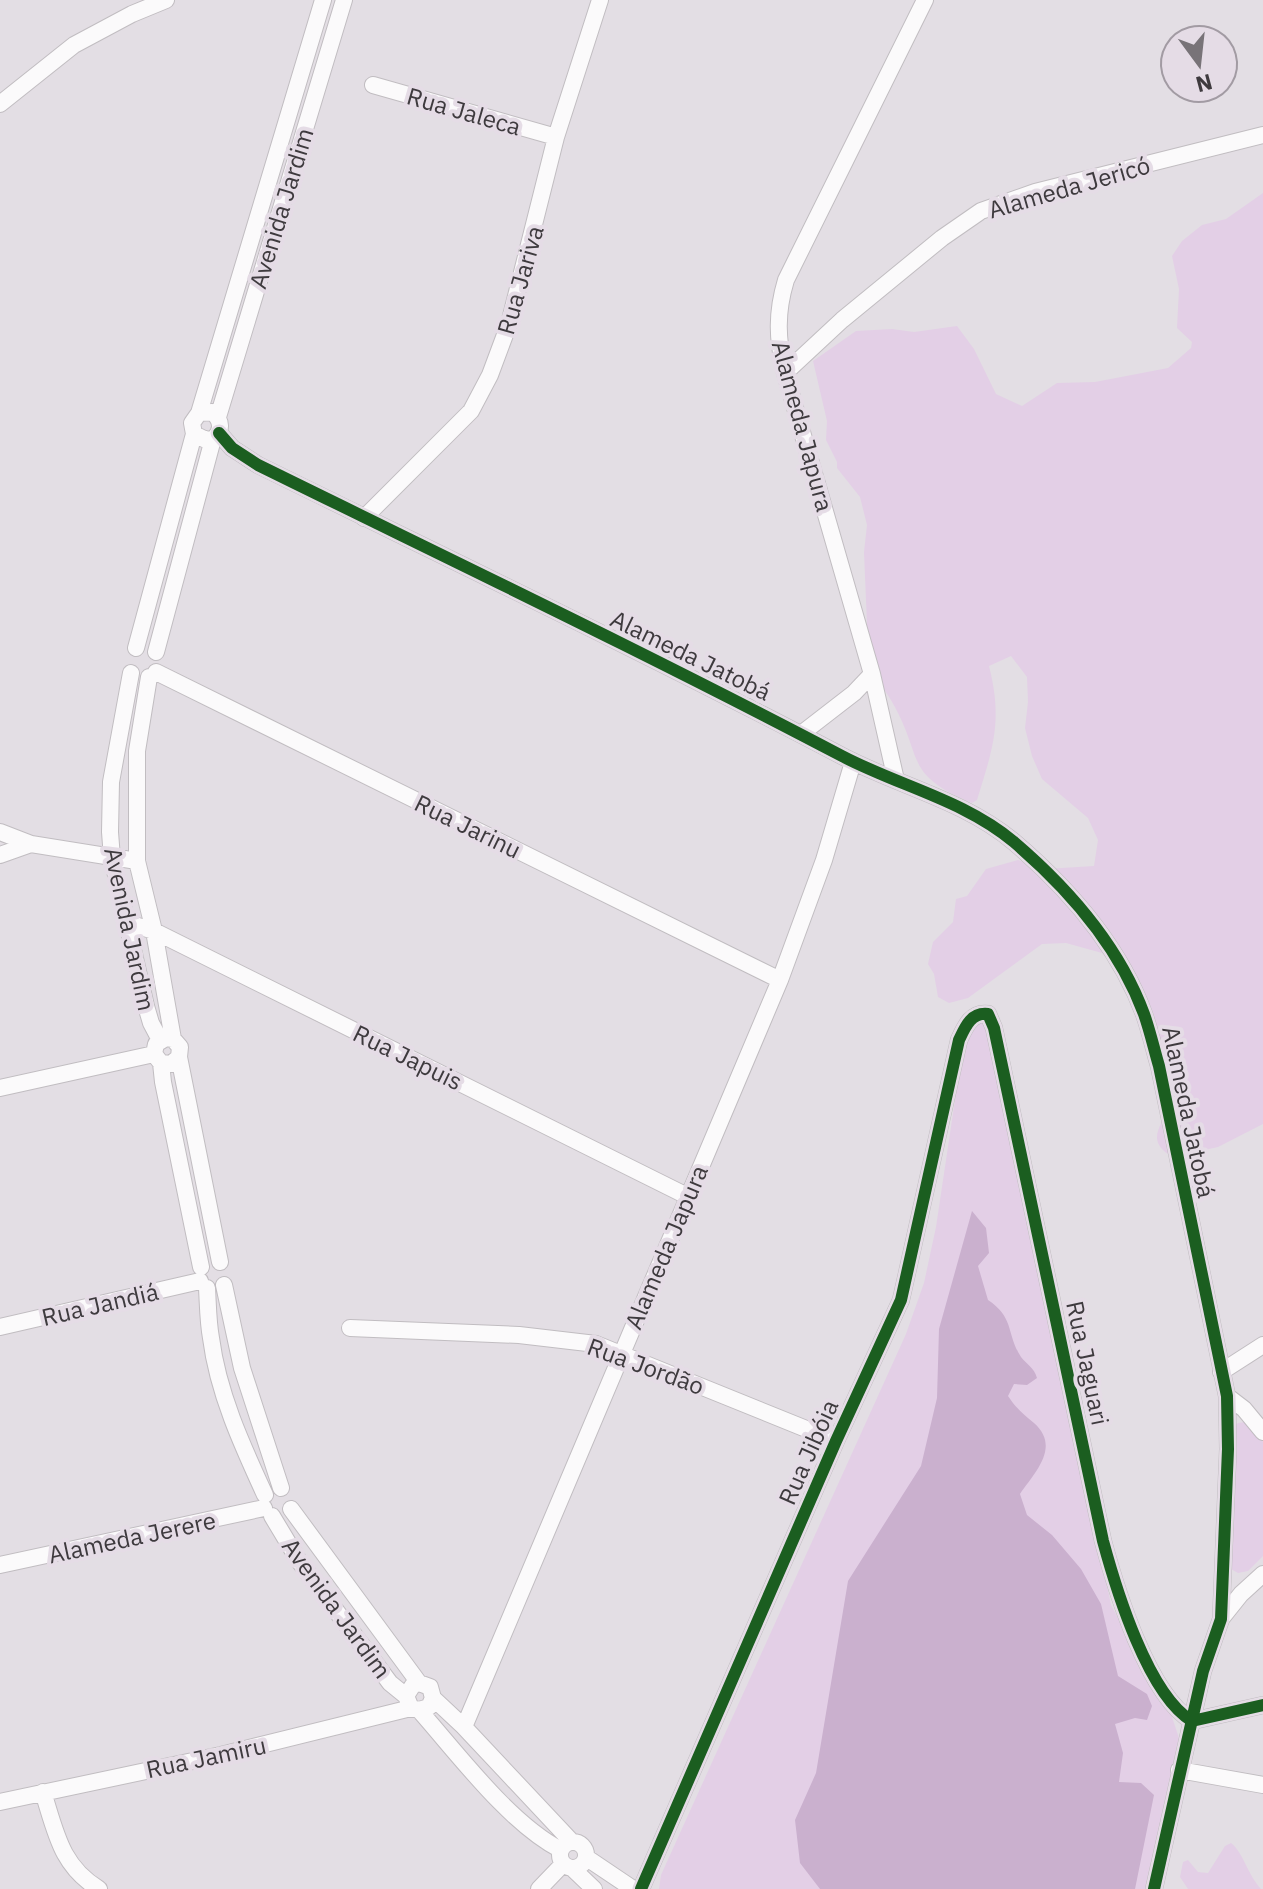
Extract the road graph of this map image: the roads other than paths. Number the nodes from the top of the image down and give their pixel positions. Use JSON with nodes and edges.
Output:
{"nodes":[{"id":1,"x":166,"y":0,"type":"edge"},
{"id":2,"x":323,"y":0,"type":"edge"},
{"id":3,"x":344,"y":0,"type":"edge"},
{"id":4,"x":600,"y":0,"type":"edge"},
{"id":5,"x":925,"y":0,"type":"edge"},
{"id":6,"x":373,"y":85,"type":"dead end"},
{"id":7,"x":0,"y":104,"type":"edge"},
{"id":8,"x":1263,"y":135,"type":"edge"},
{"id":9,"x":556,"y":137,"type":"junction"},
{"id":10,"x":785,"y":373,"type":"junction"},
{"id":11,"x":199,"y":413,"type":"junction"},
{"id":12,"x":217,"y":429,"type":"junction"},
{"id":13,"x":194,"y":434,"type":"junction"},
{"id":14,"x":364,"y":518,"type":"junction"},
{"id":15,"x":136,"y":648,"type":"junction"},
{"id":16,"x":156,"y":652,"type":"junction"},
{"id":17,"x":131,"y":673,"type":"junction"},
{"id":18,"x":872,"y":674,"type":"junction"},
{"id":19,"x":153,"y":675,"type":"junction"},
{"id":20,"x":801,"y":734,"type":"junction"},
{"id":21,"x":853,"y":762,"type":"junction"},
{"id":22,"x":896,"y":780,"type":"junction"},
{"id":23,"x":0,"y":832,"type":"edge"},
{"id":24,"x":31,"y":844,"type":"junction"},
{"id":25,"x":0,"y":855,"type":"edge"},
{"id":26,"x":112,"y":858,"type":"junction"},
{"id":27,"x":137,"y":861,"type":"junction"},
{"id":28,"x":128,"y":923,"type":"junction"},
{"id":29,"x":154,"y":931,"type":"junction"},
{"id":30,"x":780,"y":980,"type":"junction"},
{"id":31,"x":970,"y":1020,"type":"joint"},
{"id":32,"x":162,"y":1049,"type":"junction"},
{"id":33,"x":0,"y":1088,"type":"edge"},
{"id":34,"x":687,"y":1196,"type":"junction"},
{"id":35,"x":220,"y":1262,"type":"junction"},
{"id":36,"x":202,"y":1279,"type":"junction"},
{"id":37,"x":224,"y":1285,"type":"junction"},
{"id":38,"x":0,"y":1327,"type":"edge"},
{"id":39,"x":350,"y":1328,"type":"dead end"},
{"id":40,"x":1263,"y":1345,"type":"edge"},
{"id":41,"x":623,"y":1353,"type":"junction"},
{"id":42,"x":1221,"y":1372,"type":"junction"},
{"id":43,"x":1227,"y":1396,"type":"junction"},
{"id":44,"x":1263,"y":1432,"type":"edge"},
{"id":45,"x":836,"y":1441,"type":"junction"},
{"id":46,"x":271,"y":1502,"type":"junction"},
{"id":47,"x":291,"y":1509,"type":"junction"},
{"id":48,"x":0,"y":1565,"type":"edge"},
{"id":49,"x":1263,"y":1574,"type":"edge"},
{"id":50,"x":1221,"y":1619,"type":"junction"},
{"id":51,"x":419,"y":1683,"type":"junction"},
{"id":52,"x":433,"y":1698,"type":"junction"},
{"id":53,"x":412,"y":1705,"type":"junction"},
{"id":54,"x":1263,"y":1705,"type":"edge"},
{"id":55,"x":1192,"y":1721,"type":"junction"},
{"id":56,"x":464,"y":1727,"type":"junction"},
{"id":57,"x":1179,"y":1770,"type":"junction"},
{"id":58,"x":1263,"y":1785,"type":"edge"},
{"id":59,"x":43,"y":1792,"type":"junction"},
{"id":60,"x":0,"y":1802,"type":"edge"},
{"id":61,"x":567,"y":1856,"type":"junction"},
{"id":62,"x":99,"y":1889,"type":"edge"},
{"id":63,"x":539,"y":1889,"type":"edge"},
{"id":64,"x":594,"y":1889,"type":"edge"},
{"id":65,"x":633,"y":1889,"type":"edge"},
{"id":66,"x":641,"y":1889,"type":"edge"},
{"id":67,"x":1154,"y":1889,"type":"edge"}],
"edges":[{"from":1,"to":7,"type":"street"},
{"from":2,"to":11,"type":"street","name":"Avenida Jardim"},
{"from":3,"to":12,"type":"street","name":"Avenida Jardim"},
{"from":4,"to":9,"type":"street","name":"Rua Jariva"},
{"from":5,"to":10,"type":"street","name":"Alameda Japura"},
{"from":6,"to":9,"type":"street","name":"Rua Jaleca"},
{"from":8,"to":10,"type":"street","name":"Alameda Jericó"},
{"from":9,"to":14,"type":"street","name":"Rua Jariva"},
{"from":10,"to":18,"type":"street","name":"Alameda Japura"},
{"from":11,"to":12,"type":"street"},
{"from":11,"to":13,"type":"street"},
{"from":12,"to":13,"type":"street"},
{"from":12,"to":14,"type":"street","name":"Alameda Jatobá"},
{"from":12,"to":16,"type":"street","name":"Avenida Jardim"},
{"from":13,"to":15,"type":"street"},
{"from":14,"to":20,"type":"street","name":"Alameda Jatobá"},
{"from":15,"to":16,"type":"street"},
{"from":15,"to":17,"type":"street"},
{"from":16,"to":19,"type":"street"},
{"from":17,"to":19,"type":"street"},
{"from":17,"to":26,"type":"street","name":"Avenida Jardim"},
{"from":18,"to":20,"type":"street"},
{"from":18,"to":22,"type":"street","name":"Alameda Japura"},
{"from":19,"to":27,"type":"street","name":"Avenida Jardim"},
{"from":19,"to":30,"type":"street","name":"Rua Jarinu"},
{"from":20,"to":21,"type":"street","name":"Alameda Jatobá"},
{"from":21,"to":22,"type":"street","name":"Alameda Jatobá"},
{"from":21,"to":30,"type":"street","name":"Alameda Japura"},
{"from":22,"to":42,"type":"street","name":"Alameda Jatobá"},
{"from":23,"to":24,"type":"street"},
{"from":24,"to":25,"type":"street"},
{"from":24,"to":26,"type":"street"},
{"from":26,"to":27,"type":"street"},
{"from":26,"to":28,"type":"street","name":"Avenida Jardim"},
{"from":27,"to":29,"type":"street","name":"Avenida Jardim"},
{"from":28,"to":29,"type":"street","name":"Rua Japuis"},
{"from":28,"to":32,"type":"street","name":"Avenida Jardim"},
{"from":29,"to":32,"type":"street","name":"Avenida Jardim"},
{"from":29,"to":34,"type":"street","name":"Rua Japuis"},
{"from":30,"to":34,"type":"street","name":"Alameda Japura"},
{"from":31,"to":45,"type":"street","name":"Rua Jibóia"},
{"from":31,"to":55,"type":"street","name":"Rua Jaguari"},
{"from":32,"to":33,"type":"street"},
{"from":32,"to":35,"type":"street"},
{"from":32,"to":36,"type":"street","name":"Avenida Jardim"},
{"from":34,"to":41,"type":"street","name":"Alameda Japura"},
{"from":35,"to":36,"type":"street"},
{"from":35,"to":37,"type":"street"},
{"from":36,"to":37,"type":"street"},
{"from":36,"to":38,"type":"street","name":"Rua Jandiá"},
{"from":36,"to":46,"type":"street","name":"Avenida Jardim"},
{"from":37,"to":46,"type":"street","name":"Avenida Jardim"},
{"from":39,"to":41,"type":"street","name":"Rua Jordão"},
{"from":40,"to":42,"type":"street"},
{"from":41,"to":45,"type":"street","name":"Rua Jordão"},
{"from":41,"to":56,"type":"street","name":"Alameda Japura"},
{"from":42,"to":43,"type":"street","name":"Alameda Jatobá"},
{"from":43,"to":44,"type":"street"},
{"from":43,"to":50,"type":"street","name":"Alameda Jatobá"},
{"from":45,"to":66,"type":"street","name":"Rua Jibóia"},
{"from":46,"to":47,"type":"street","name":"Alameda Jerere"},
{"from":46,"to":47,"type":"street","name":"Avenida Jardim"},
{"from":46,"to":48,"type":"street","name":"Alameda Jerere"},
{"from":46,"to":53,"type":"street","name":"Avenida Jardim"},
{"from":47,"to":51,"type":"street","name":"Avenida Jardim"},
{"from":49,"to":50,"type":"street"},
{"from":50,"to":55,"type":"street","name":"Alameda Jatobá"},
{"from":51,"to":52,"type":"street"},
{"from":51,"to":53,"type":"street"},
{"from":52,"to":53,"type":"street"},
{"from":52,"to":56,"type":"street","name":"Avenida Jardim"},
{"from":53,"to":59,"type":"street","name":"Rua Jamiru"},
{"from":53,"to":61,"type":"street","name":"Avenida Jardim"},
{"from":54,"to":55,"type":"street"},
{"from":55,"to":57,"type":"street","name":"Alameda Jatobá"},
{"from":56,"to":61,"type":"street","name":"Avenida Jardim"},
{"from":57,"to":58,"type":"street"},
{"from":57,"to":67,"type":"street","name":"Alameda Jatobá"},
{"from":59,"to":60,"type":"street","name":"Rua Jamiru"},
{"from":59,"to":62,"type":"street"},
{"from":61,"to":63,"type":"street"},
{"from":61,"to":64,"type":"street","name":"Avenida Jardim"},
{"from":61,"to":65,"type":"street"}]}
